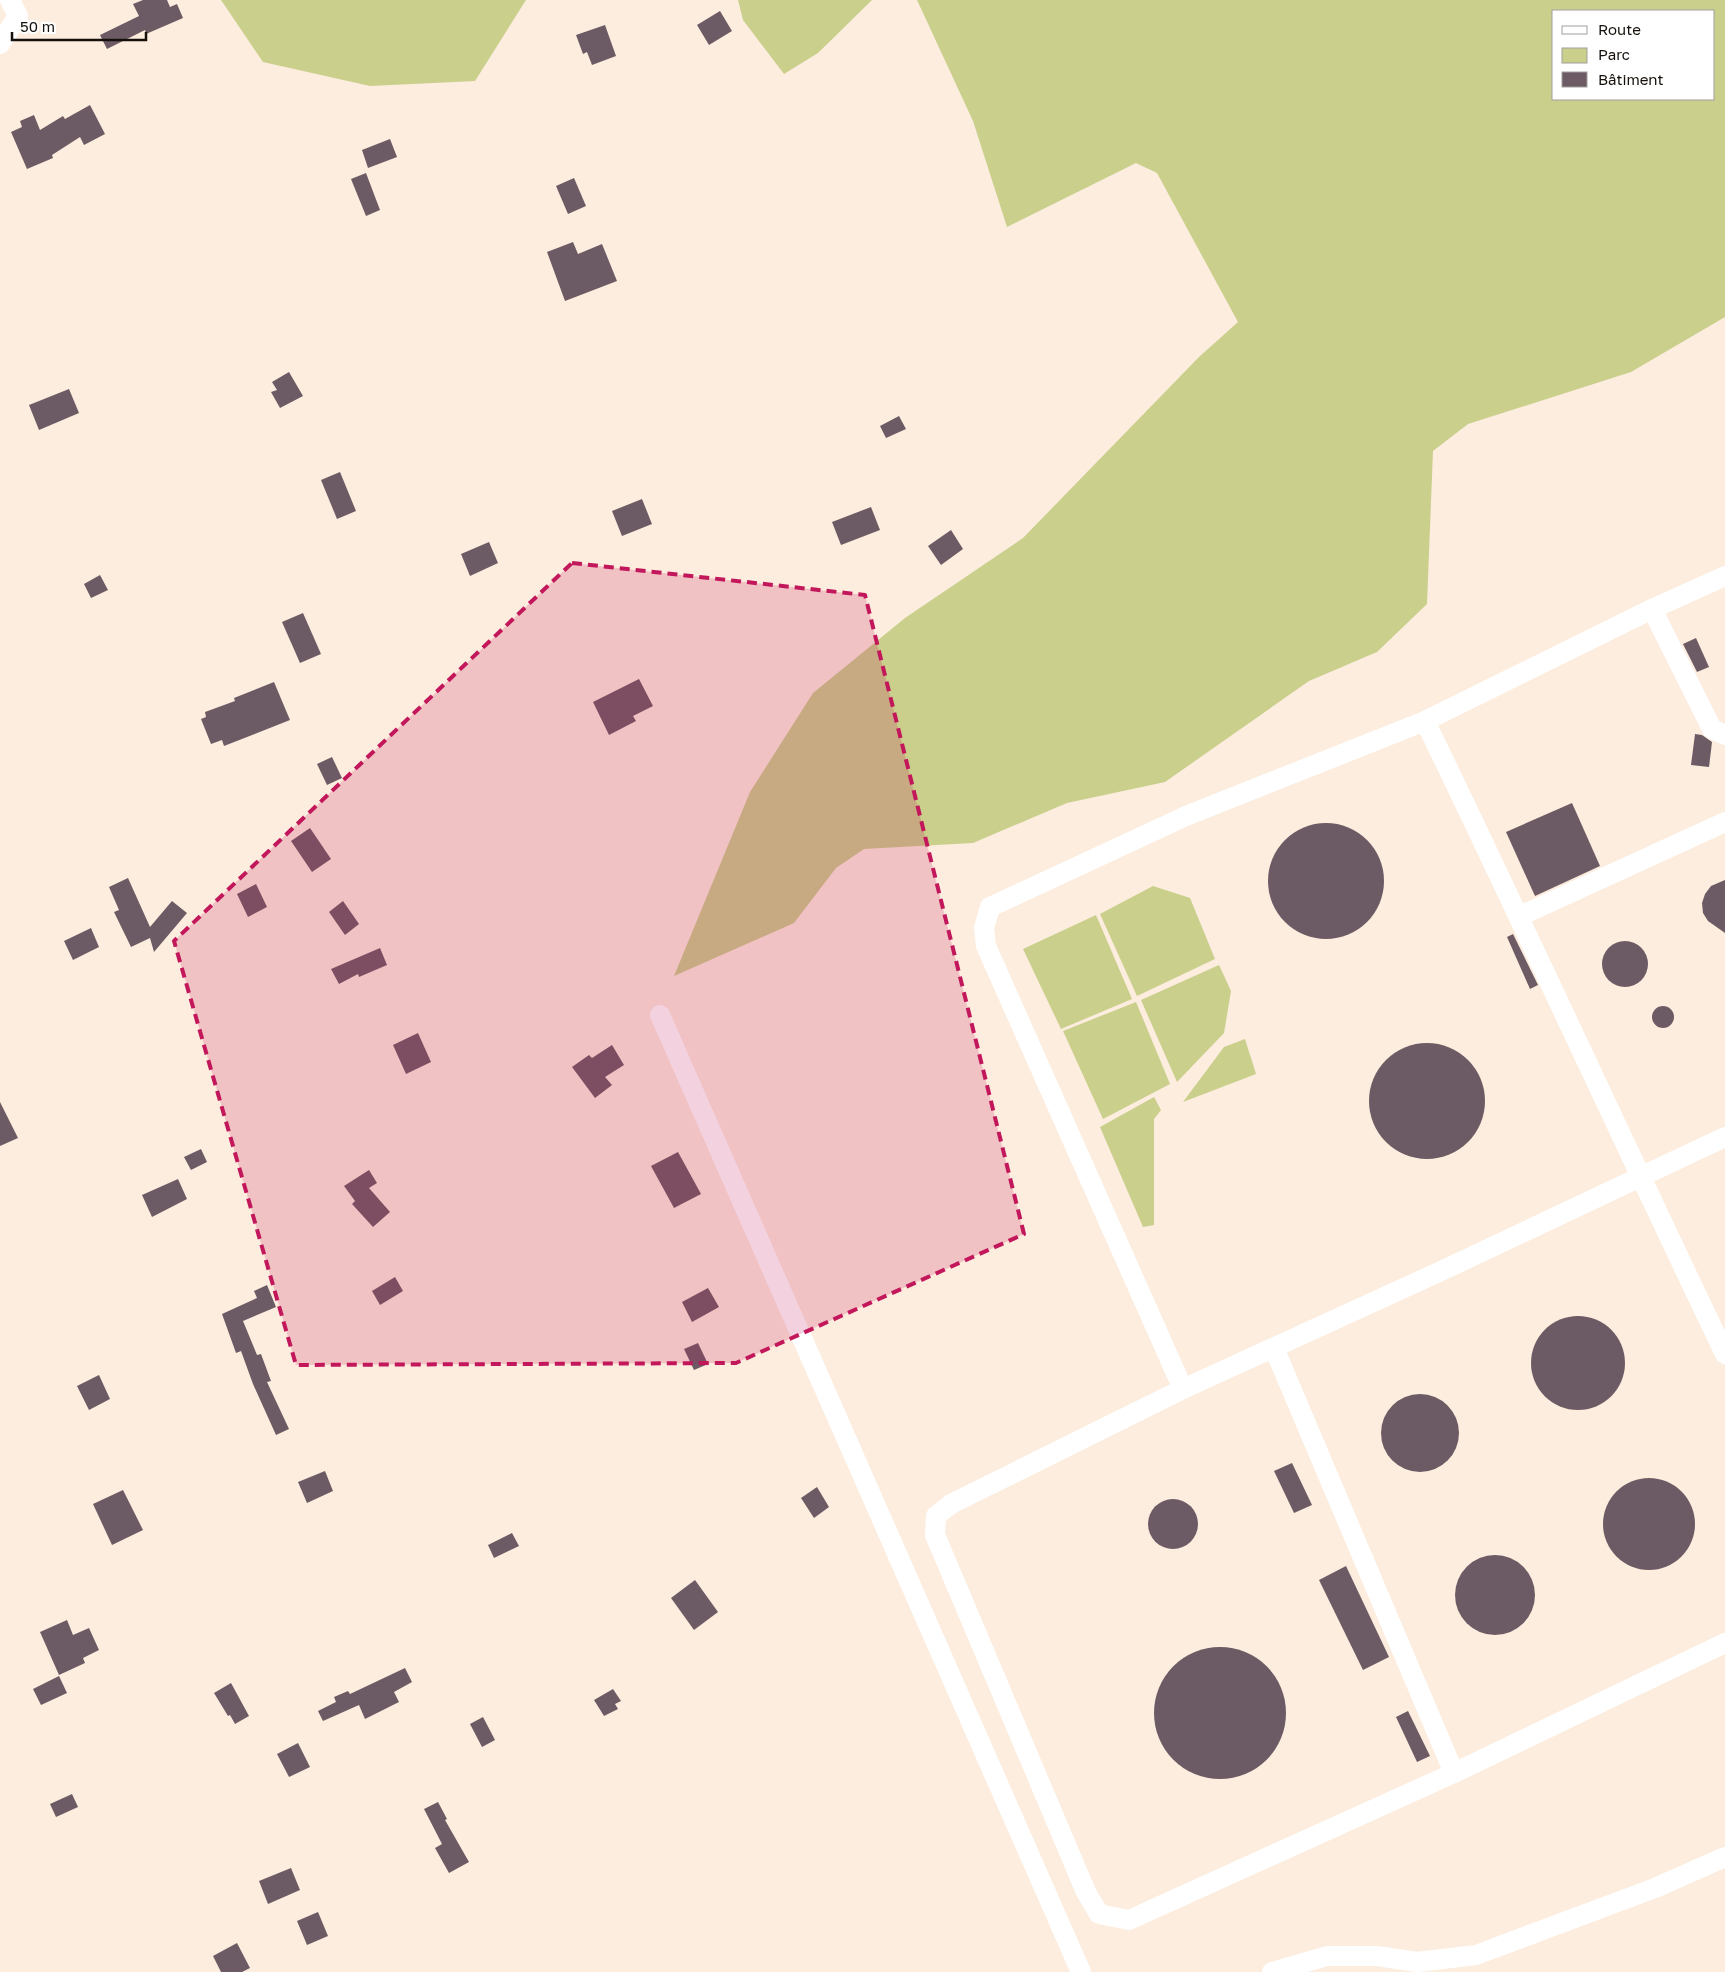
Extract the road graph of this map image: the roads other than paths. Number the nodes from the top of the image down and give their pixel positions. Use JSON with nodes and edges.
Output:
{"nodes":[{"id":1,"x":10,"y":0,"type":"edge"},
{"id":2,"x":0,"y":44,"type":"edge"},
{"id":3,"x":1725,"y":576,"type":"edge"},
{"id":4,"x":1652,"y":609,"type":"junction"},
{"id":5,"x":1426,"y":721,"type":"junction"},
{"id":6,"x":1725,"y":735,"type":"edge"},
{"id":7,"x":1725,"y":822,"type":"edge"},
{"id":8,"x":1520,"y":916,"type":"junction"},
{"id":9,"x":660,"y":1015,"type":"dead end"},
{"id":10,"x":1725,"y":1137,"type":"edge"},
{"id":11,"x":1640,"y":1178,"type":"junction"},
{"id":12,"x":1274,"y":1348,"type":"junction"},
{"id":13,"x":1725,"y":1354,"type":"edge"},
{"id":14,"x":1183,"y":1389,"type":"junction"},
{"id":15,"x":1725,"y":1643,"type":"edge"},
{"id":16,"x":1454,"y":1773,"type":"junction"},
{"id":17,"x":1725,"y":1857,"type":"edge"},
{"id":18,"x":1081,"y":1972,"type":"edge"},
{"id":19,"x":1272,"y":1972,"type":"edge"}],
"edges":[{"from":1,"to":2,"type":"street"},
{"from":3,"to":4,"type":"street"},
{"from":4,"to":5,"type":"street"},
{"from":4,"to":6,"type":"street"},
{"from":5,"to":8,"type":"street"},
{"from":5,"to":14,"type":"street"},
{"from":7,"to":8,"type":"street"},
{"from":8,"to":11,"type":"street"},
{"from":9,"to":18,"type":"street"},
{"from":10,"to":11,"type":"street"},
{"from":11,"to":12,"type":"street"},
{"from":11,"to":13,"type":"street"},
{"from":12,"to":14,"type":"street"},
{"from":12,"to":16,"type":"street"},
{"from":14,"to":16,"type":"street"},
{"from":15,"to":16,"type":"street"},
{"from":17,"to":19,"type":"street"}]}
